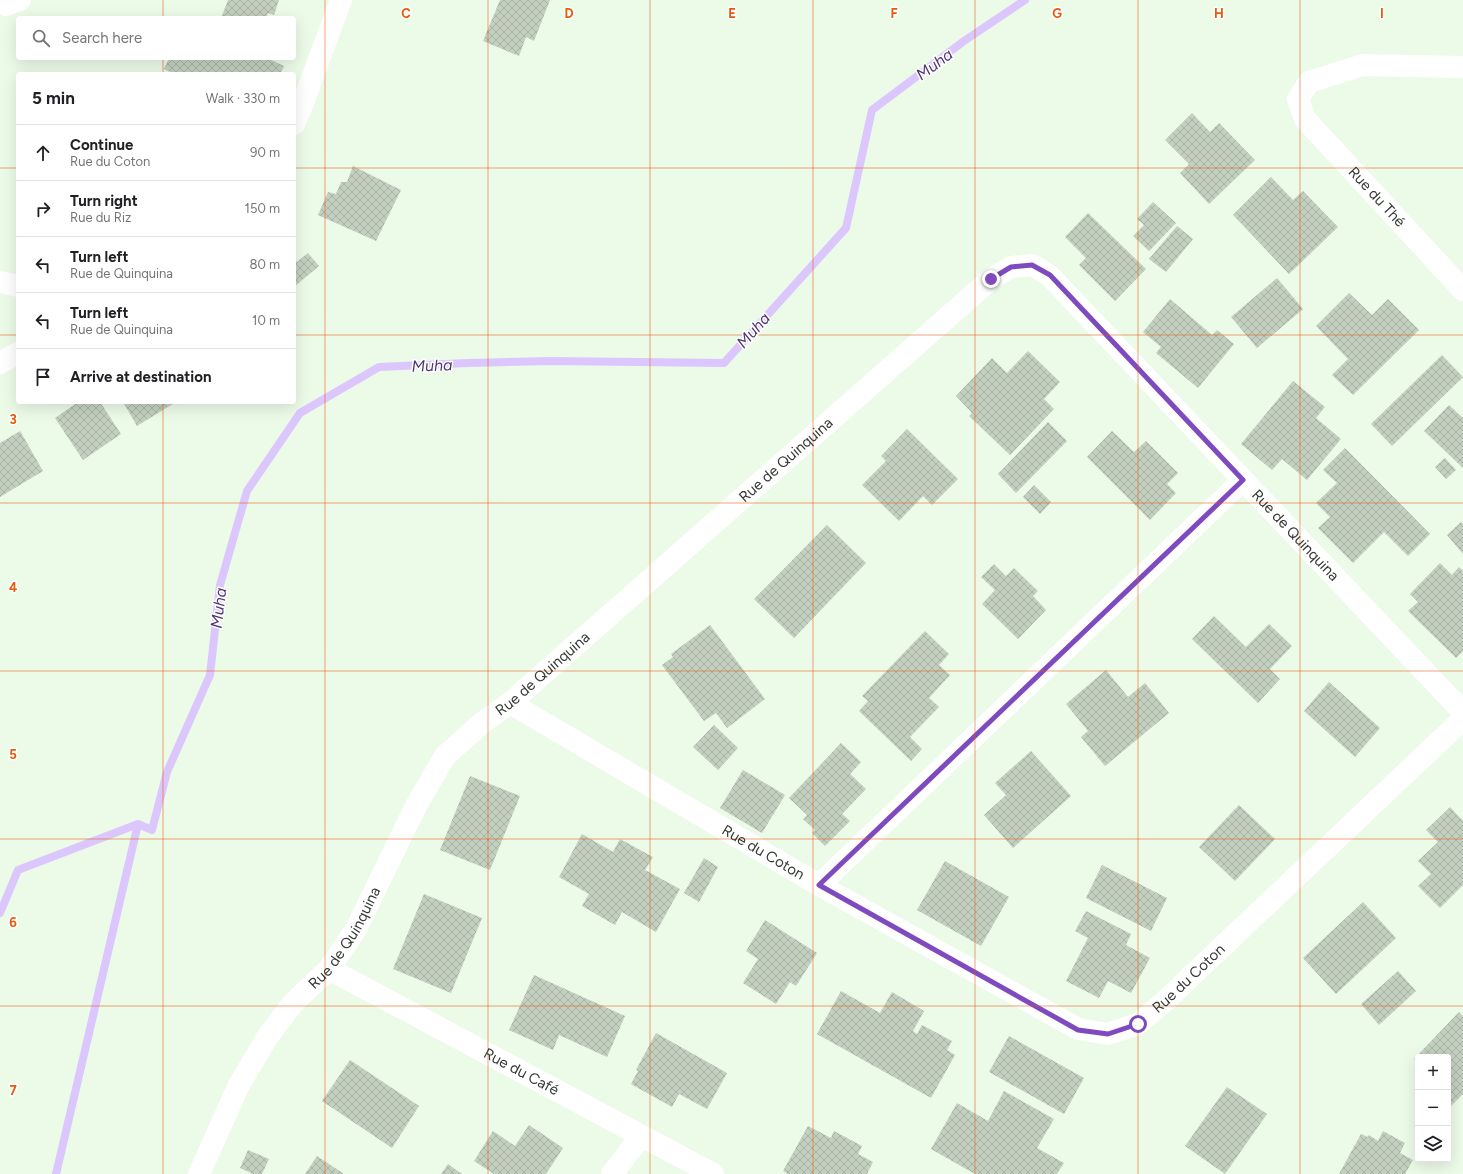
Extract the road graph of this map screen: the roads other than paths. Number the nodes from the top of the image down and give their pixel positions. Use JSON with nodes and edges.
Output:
{"nodes":[{"id":1,"x":20,"y":0,"type":"edge"},
{"id":2,"x":341,"y":0,"type":"edge"},
{"id":3,"x":0,"y":4,"type":"edge"},
{"id":4,"x":1463,"y":67,"type":"edge"},
{"id":5,"x":296,"y":119,"type":"edge"},
{"id":6,"x":0,"y":282,"type":"edge"},
{"id":7,"x":16,"y":286,"type":"edge"},
{"id":8,"x":1463,"y":290,"type":"edge"},
{"id":9,"x":16,"y":354,"type":"edge"},
{"id":10,"x":0,"y":363,"type":"edge"},
{"id":11,"x":1243,"y":480,"type":"junction"},
{"id":12,"x":510,"y":703,"type":"junction"},
{"id":13,"x":1463,"y":712,"type":"edge"},
{"id":14,"x":1463,"y":719,"type":"edge"},
{"id":15,"x":819,"y":885,"type":"junction"},
{"id":16,"x":329,"y":969,"type":"junction"},
{"id":17,"x":641,"y":1136,"type":"junction"},
{"id":18,"x":199,"y":1174,"type":"edge"},
{"id":19,"x":612,"y":1174,"type":"edge"},
{"id":20,"x":713,"y":1174,"type":"edge"}],
"edges":[{"from":1,"to":3,"type":"street"},
{"from":2,"to":5,"type":"street"},
{"from":4,"to":8,"type":"street","name":"Rue du Thé"},
{"from":6,"to":7,"type":"street"},
{"from":9,"to":10,"type":"street"},
{"from":11,"to":12,"type":"street","name":"Rue de Quinquina"},
{"from":11,"to":13,"type":"street","name":"Rue de Quinquina"},
{"from":11,"to":15,"type":"street"},
{"from":12,"to":15,"type":"street","name":"Rue du Coton"},
{"from":12,"to":16,"type":"street","name":"Rue de Quinquina"},
{"from":14,"to":15,"type":"street","name":"Rue du Coton"},
{"from":16,"to":17,"type":"street","name":"Rue du Café"},
{"from":16,"to":18,"type":"street","name":"Rue de Quinquina"},
{"from":17,"to":19,"type":"street"},
{"from":17,"to":20,"type":"street","name":"Rue du Café"}]}
